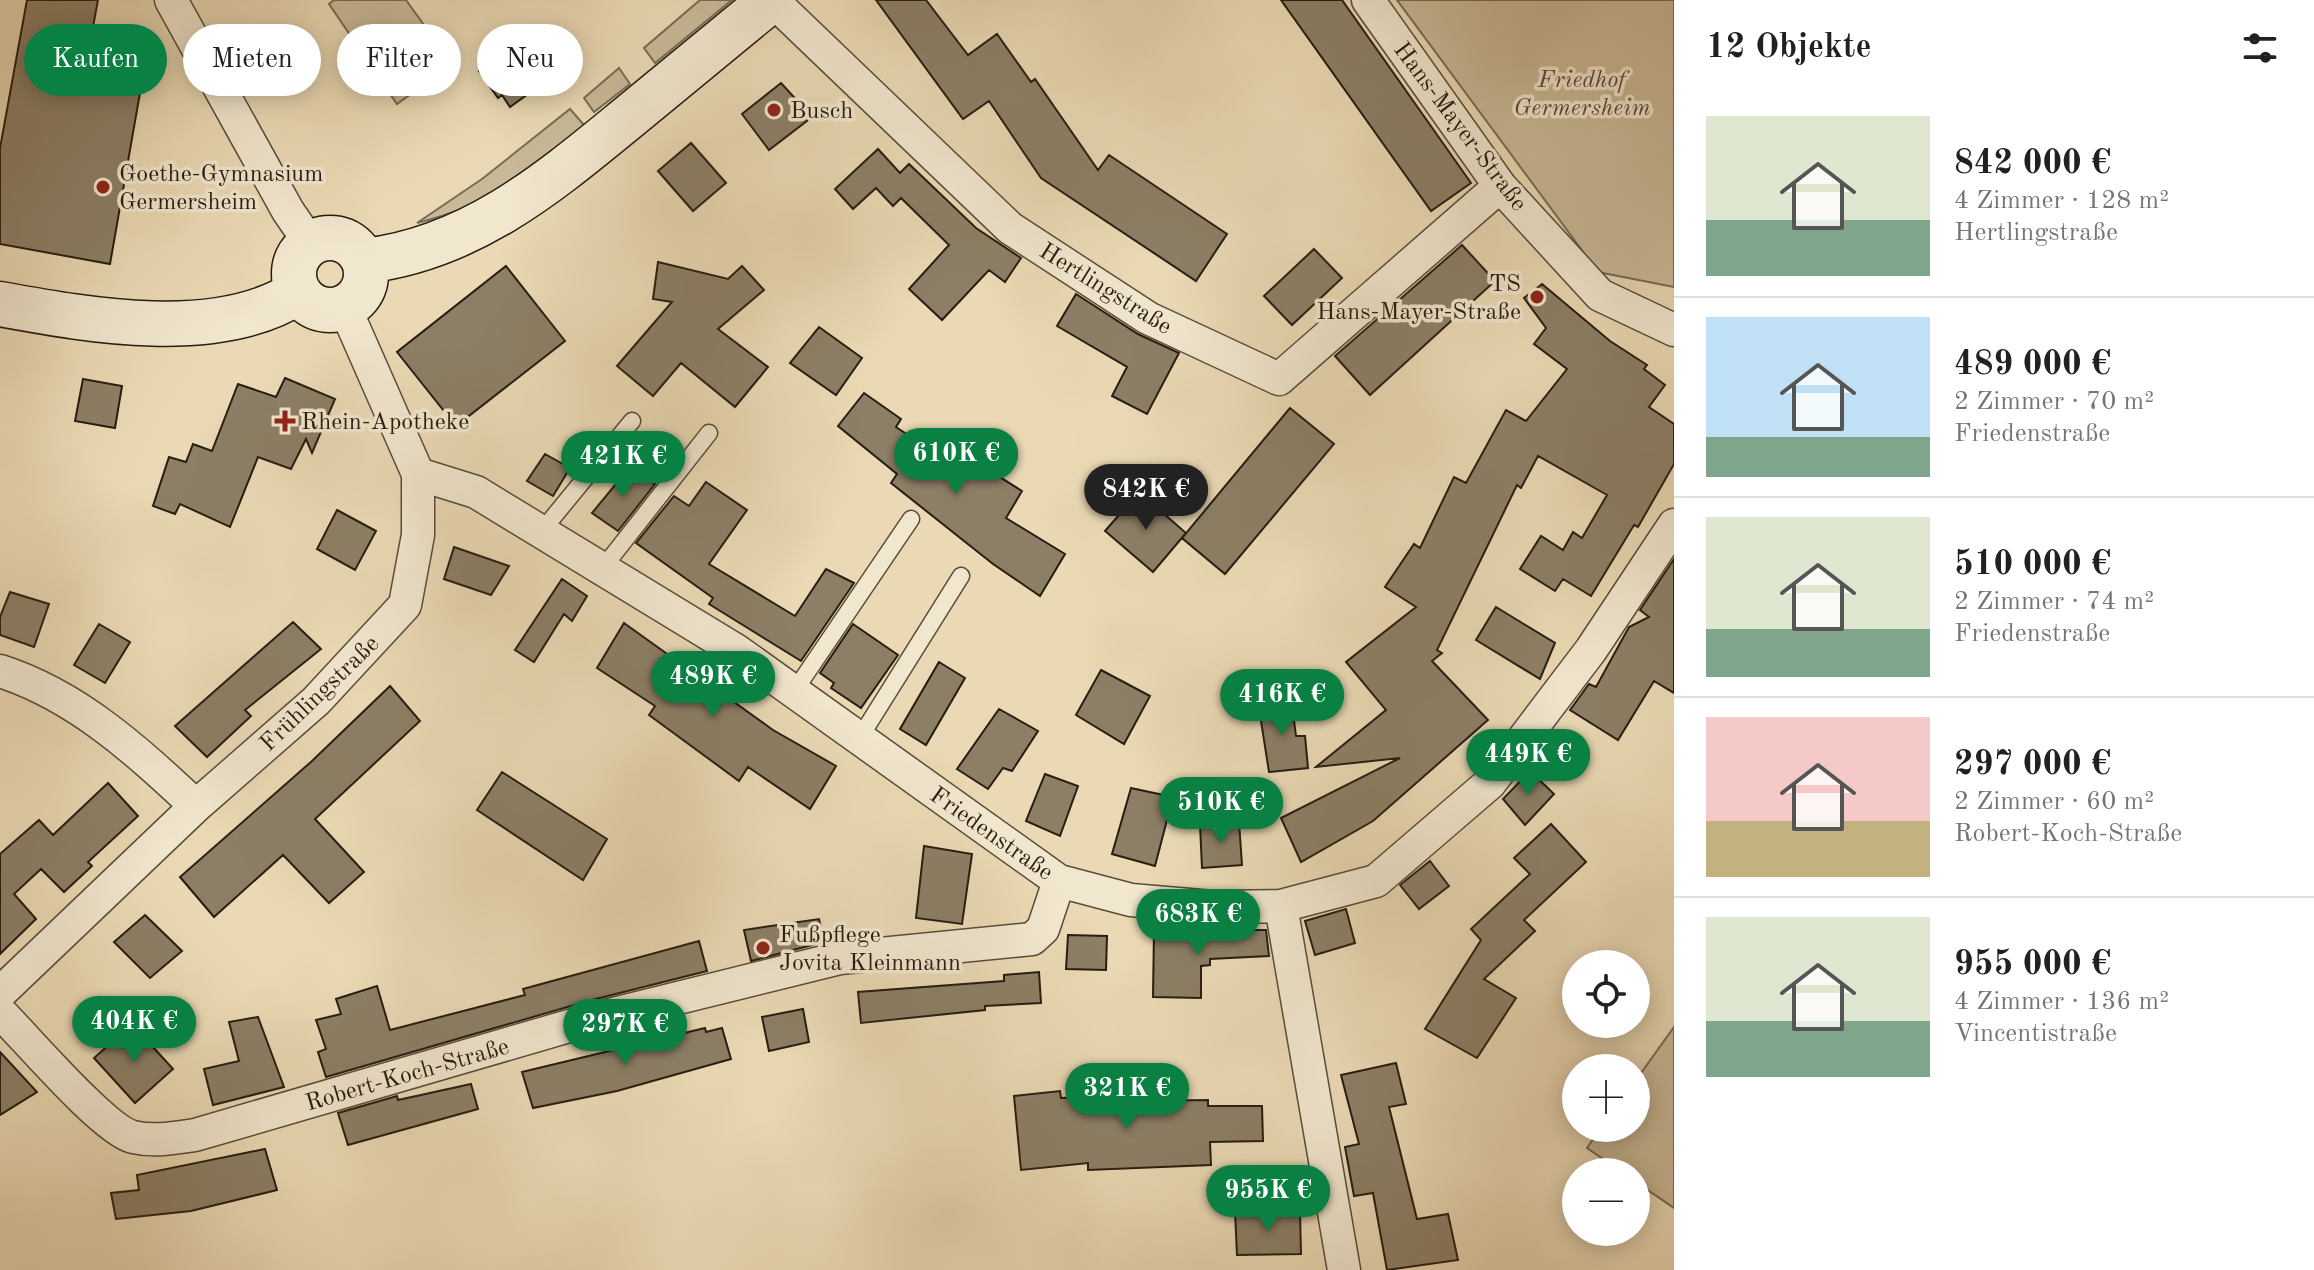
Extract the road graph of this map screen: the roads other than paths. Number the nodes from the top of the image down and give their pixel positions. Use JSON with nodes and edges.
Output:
{"nodes":[{"id":1,"x":171,"y":0,"type":"edge"},
{"id":2,"x":772,"y":0,"type":"edge"},
{"id":3,"x":1368,"y":0,"type":"edge"},
{"id":4,"x":1500,"y":186,"type":"junction"},
{"id":5,"x":310,"y":243,"type":"junction"},
{"id":6,"x":364,"y":261,"type":"junction"},
{"id":7,"x":298,"y":292,"type":"junction"},
{"id":8,"x":0,"y":304,"type":"edge"},
{"id":9,"x":345,"y":308,"type":"junction"},
{"id":10,"x":1674,"y":330,"type":"edge"},
{"id":11,"x":632,"y":421,"type":"dead end"},
{"id":12,"x":709,"y":433,"type":"dead end"},
{"id":13,"x":418,"y":474,"type":"junction"},
{"id":14,"x":911,"y":519,"type":"dead end"},
{"id":15,"x":1674,"y":525,"type":"edge"},
{"id":16,"x":541,"y":532,"type":"junction"},
{"id":17,"x":602,"y":569,"type":"junction"},
{"id":18,"x":961,"y":576,"type":"dead end"},
{"id":19,"x":0,"y":671,"type":"edge"},
{"id":20,"x":793,"y":693,"type":"junction"},
{"id":21,"x":859,"y":739,"type":"junction"},
{"id":22,"x":196,"y":806,"type":"junction"},
{"id":23,"x":1059,"y":881,"type":"junction"},
{"id":24,"x":1281,"y":906,"type":"junction"},
{"id":25,"x":0,"y":993,"type":"edge"},
{"id":26,"x":0,"y":1012,"type":"edge"},
{"id":27,"x":1344,"y":1270,"type":"edge"}],
"edges":[{"from":1,"to":5,"type":"street"},
{"from":2,"to":4,"type":"street","name":"Hertlingstraße"},
{"from":2,"to":6,"type":"street"},
{"from":3,"to":4,"type":"street","name":"Hans-Mayer-Straße"},
{"from":4,"to":10,"type":"street","name":"Hans-Mayer-Straße"},
{"from":5,"to":6,"type":"street"},
{"from":5,"to":7,"type":"street"},
{"from":6,"to":9,"type":"street"},
{"from":7,"to":8,"type":"street"},
{"from":7,"to":9,"type":"street"},
{"from":9,"to":13,"type":"street","name":"Frühlingstraße"},
{"from":11,"to":16,"type":"lane"},
{"from":12,"to":17,"type":"lane"},
{"from":13,"to":16,"type":"street","name":"Friedenstraße"},
{"from":13,"to":22,"type":"street","name":"Frühlingstraße"},
{"from":14,"to":20,"type":"lane"},
{"from":15,"to":24,"type":"street","name":"Friedenstraße"},
{"from":16,"to":17,"type":"street","name":"Friedenstraße"},
{"from":17,"to":20,"type":"street","name":"Friedenstraße"},
{"from":18,"to":21,"type":"lane"},
{"from":19,"to":22,"type":"street"},
{"from":20,"to":21,"type":"street","name":"Friedenstraße"},
{"from":21,"to":23,"type":"street","name":"Friedenstraße"},
{"from":22,"to":25,"type":"street","name":"Frühlingstraße"},
{"from":23,"to":24,"type":"street","name":"Friedenstraße"},
{"from":23,"to":26,"type":"street","name":"Robert-Koch-Straße"},
{"from":24,"to":27,"type":"street"}]}
